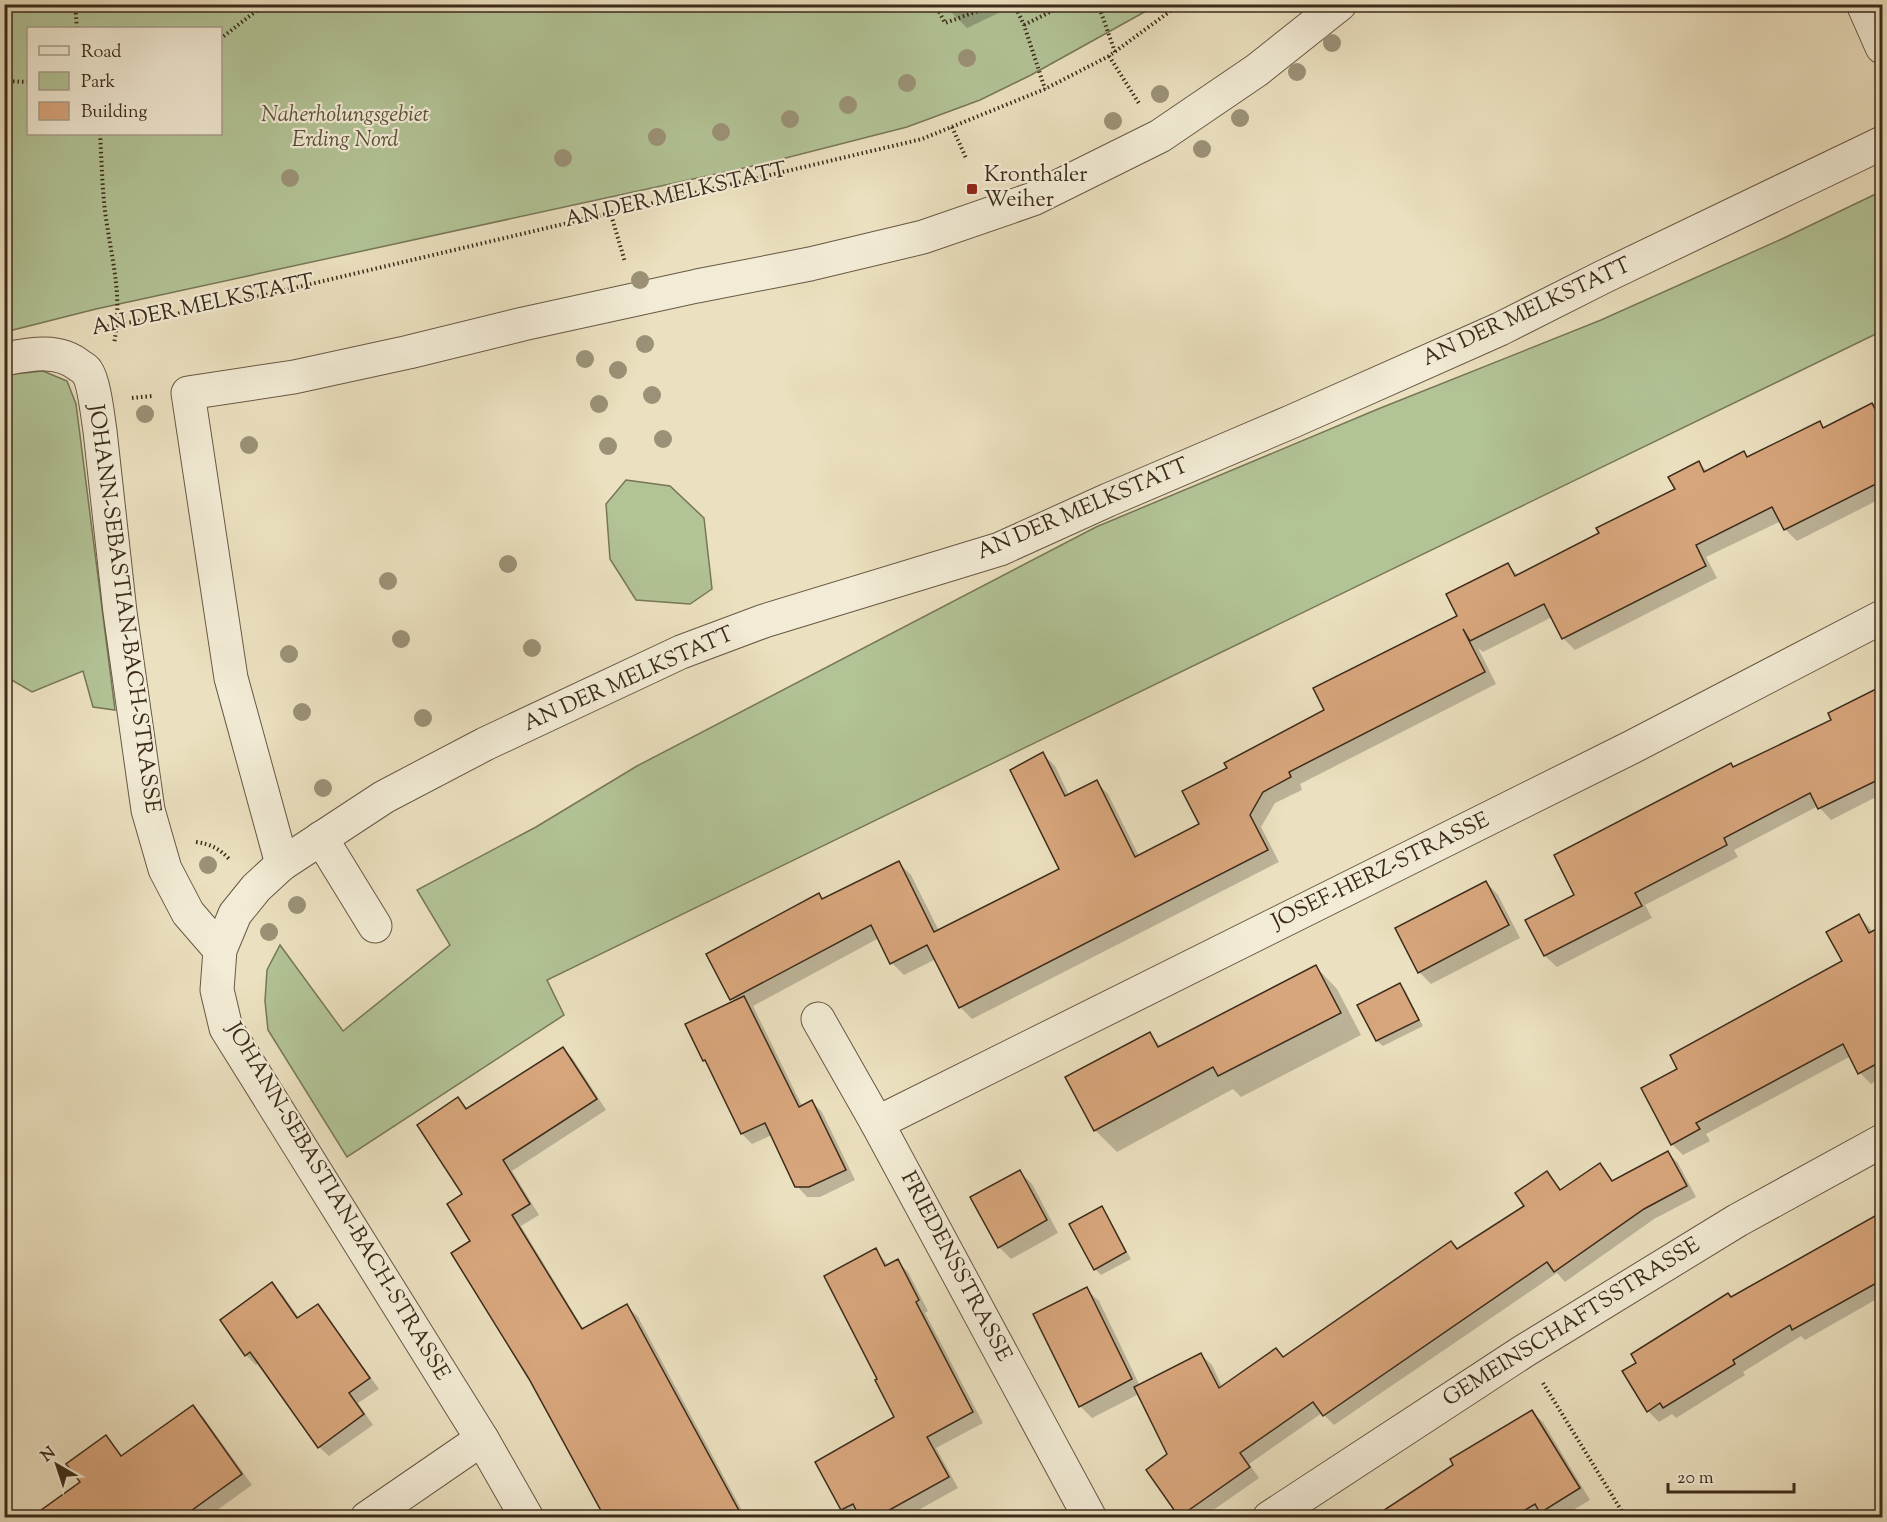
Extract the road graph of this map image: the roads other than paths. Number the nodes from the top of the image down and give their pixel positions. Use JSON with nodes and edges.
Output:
{"nodes":[{"id":1,"x":1340,"y":4,"type":"edge"},
{"id":2,"x":1863,"y":4,"type":"edge"},
{"id":3,"x":1882,"y":47,"type":"edge"},
{"id":4,"x":1882,"y":143,"type":"edge"},
{"id":5,"x":4,"y":359,"type":"edge"},
{"id":6,"x":1882,"y":617,"type":"edge"},
{"id":7,"x":321,"y":838,"type":"junction"},
{"id":8,"x":282,"y":864,"type":"junction"},
{"id":9,"x":375,"y":926,"type":"dead end"},
{"id":10,"x":220,"y":950,"type":"junction"},
{"id":11,"x":818,"y":1019,"type":"dead end"},
{"id":12,"x":877,"y":1123,"type":"junction"},
{"id":13,"x":1882,"y":1141,"type":"edge"},
{"id":14,"x":482,"y":1439,"type":"junction"},
{"id":15,"x":368,"y":1518,"type":"edge"},
{"id":16,"x":527,"y":1518,"type":"edge"},
{"id":17,"x":1090,"y":1518,"type":"edge"},
{"id":18,"x":1269,"y":1518,"type":"edge"}],
"edges":[{"from":1,"to":8,"type":"street"},
{"from":2,"to":3,"type":"street"},
{"from":4,"to":7,"type":"street","name":"AN DER MELKSTATT"},
{"from":5,"to":10,"type":"street","name":"JOHANN-SEBASTIAN-BACH-STRASSE"},
{"from":6,"to":12,"type":"street","name":"JOSEF-HERZ-STRASSE"},
{"from":7,"to":8,"type":"street","name":"AN DER MELKSTATT"},
{"from":7,"to":9,"type":"street"},
{"from":8,"to":10,"type":"street","name":"AN DER MELKSTATT"},
{"from":10,"to":14,"type":"street","name":"JOHANN-SEBASTIAN-BACH-STRASSE"},
{"from":11,"to":12,"type":"street","name":"FRIEDENSSTRASSE"},
{"from":12,"to":17,"type":"street","name":"FRIEDENSSTRASSE"},
{"from":13,"to":18,"type":"street","name":"GEMEINSCHAFTSSTRASSE"},
{"from":14,"to":15,"type":"street"},
{"from":14,"to":16,"type":"street","name":"JOHANN-SEBASTIAN-BACH-STRASSE"}]}
